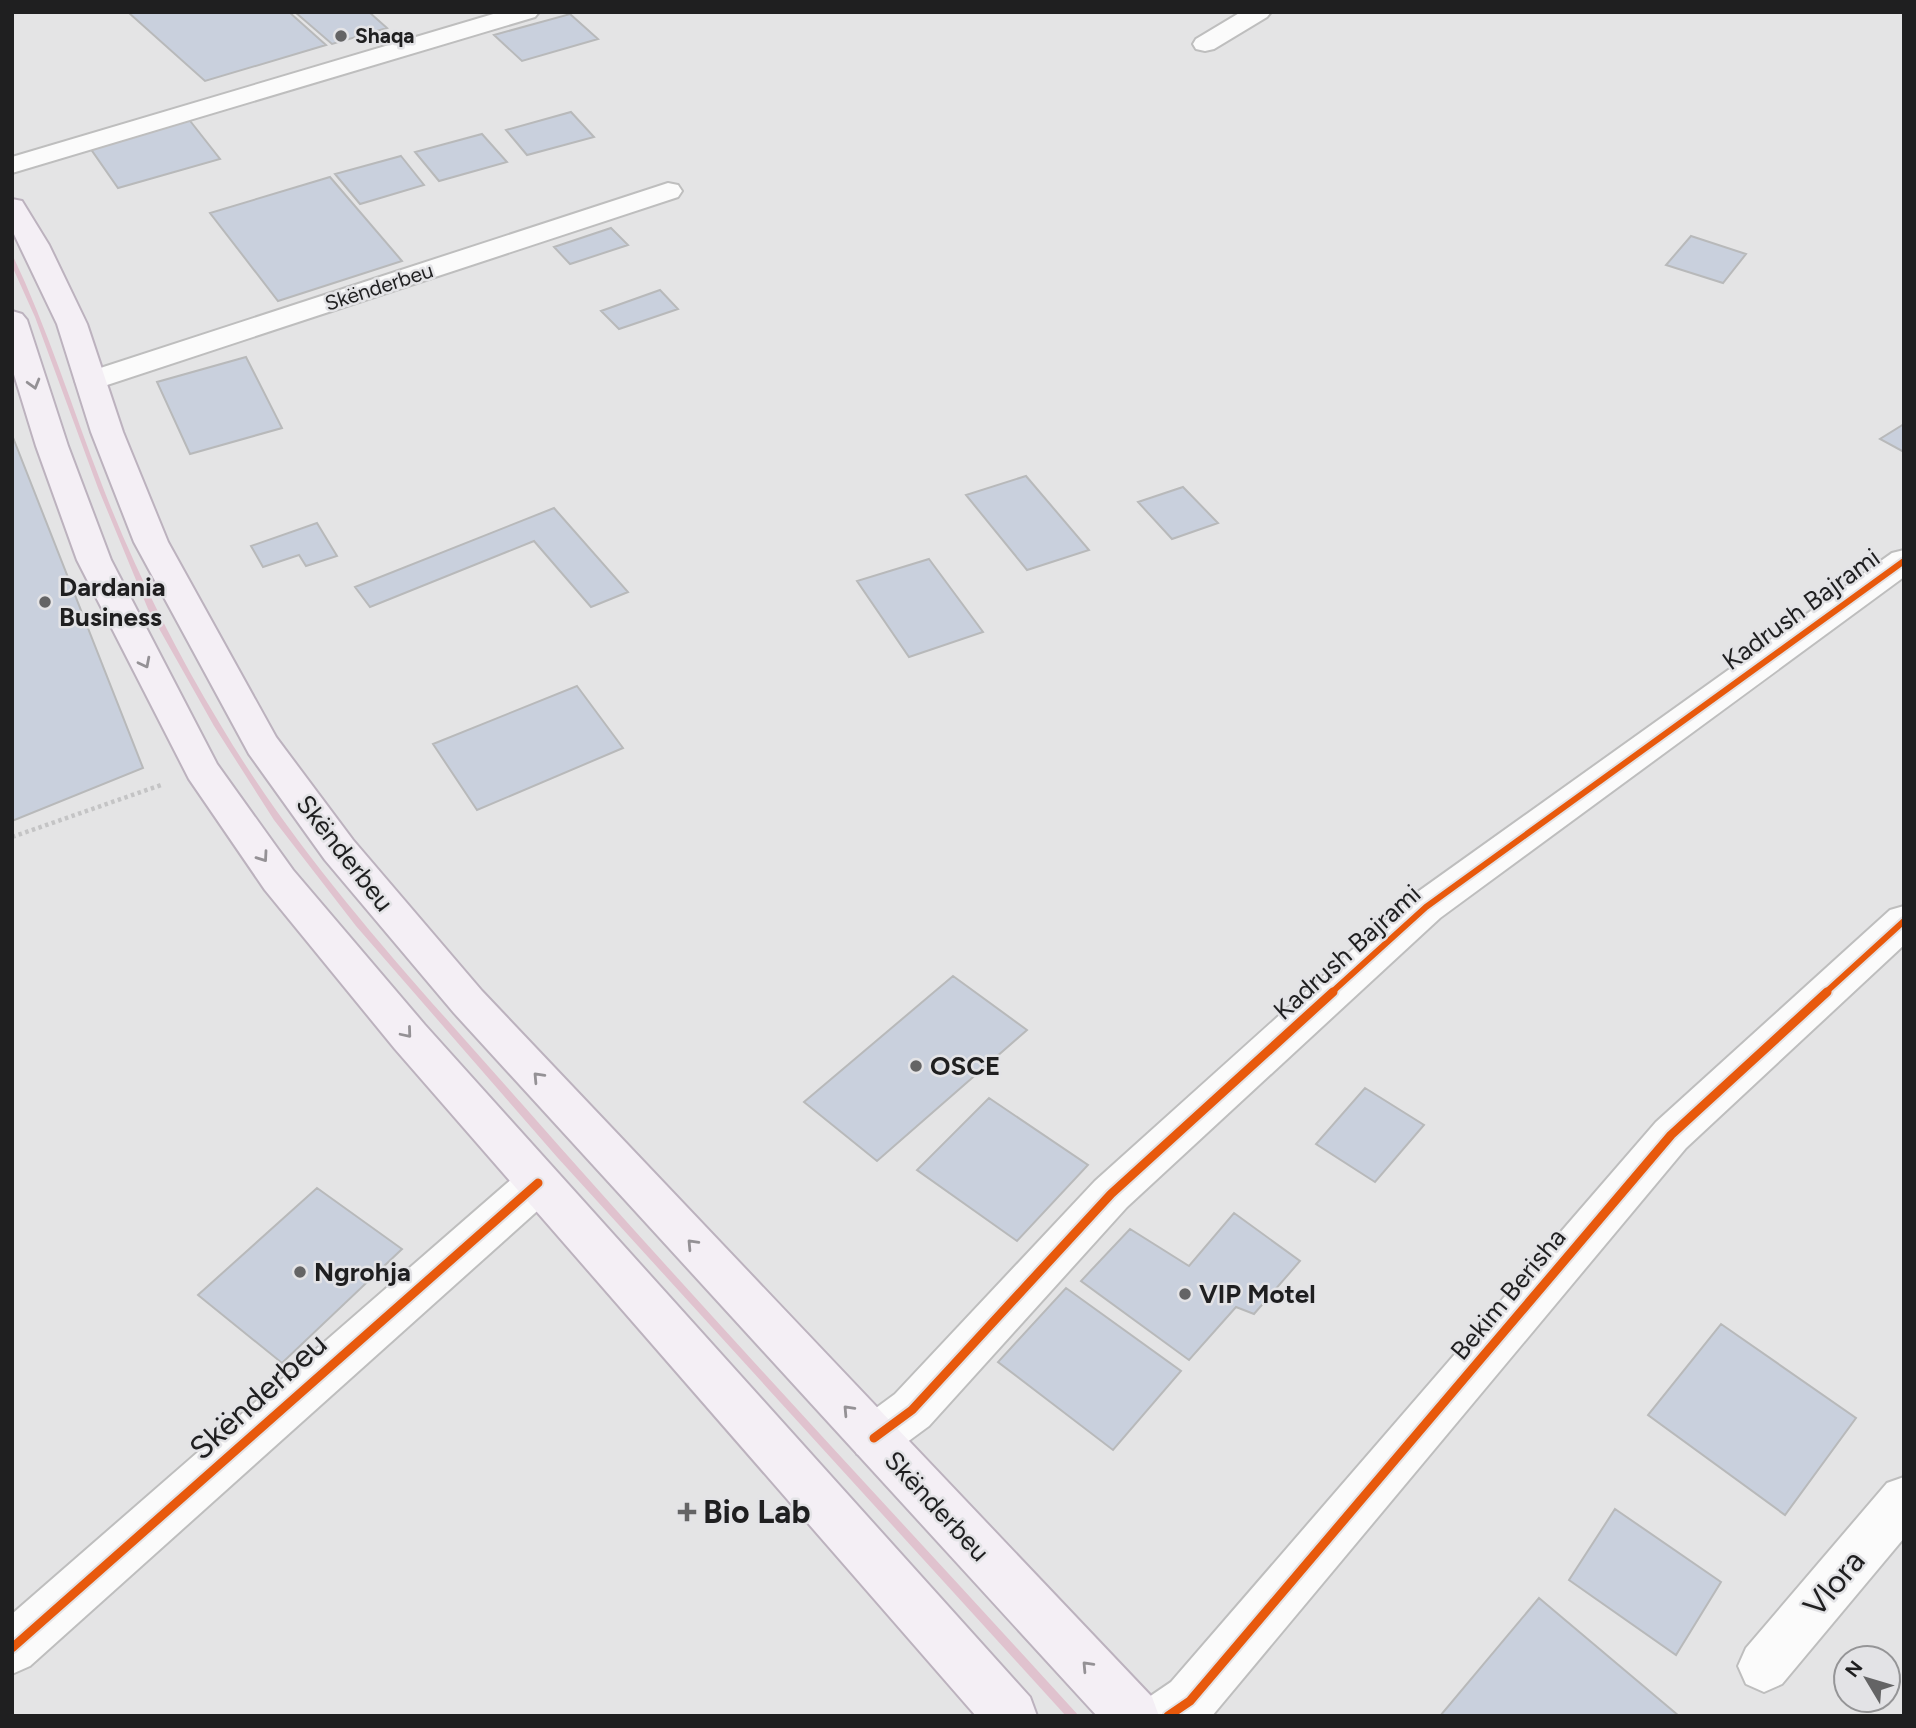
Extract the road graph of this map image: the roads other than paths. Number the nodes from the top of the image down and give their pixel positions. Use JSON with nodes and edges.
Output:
{"nodes":[{"id":1,"x":527,"y":12,"type":"edge"},
{"id":2,"x":1259,"y":12,"type":"edge"},
{"id":3,"x":1205,"y":44,"type":"dead end"},
{"id":4,"x":12,"y":165,"type":"edge"},
{"id":5,"x":668,"y":191,"type":"dead end"},
{"id":6,"x":12,"y":208,"type":"edge"},
{"id":7,"x":12,"y":320,"type":"edge"},
{"id":8,"x":90,"y":382,"type":"junction"},
{"id":9,"x":1904,"y":561,"type":"edge"},
{"id":10,"x":1904,"y":921,"type":"edge"},
{"id":11,"x":538,"y":1183,"type":"junction"},
{"id":12,"x":874,"y":1438,"type":"junction"},
{"id":13,"x":1904,"y":1500,"type":"edge"},
{"id":14,"x":12,"y":1648,"type":"edge"},
{"id":15,"x":1764,"y":1666,"type":"dead end"},
{"id":16,"x":1011,"y":1716,"type":"edge"},
{"id":17,"x":1133,"y":1716,"type":"edge"},
{"id":18,"x":1168,"y":1716,"type":"edge"}],
"edges":[{"from":1,"to":4,"type":"street"},
{"from":2,"to":3,"type":"street"},
{"from":5,"to":8,"type":"street","name":"Skënderbeu"},
{"from":6,"to":8,"type":"main road","name":"Skënderbeu"},
{"from":7,"to":11,"type":"main road","one_way":true},
{"from":12,"to":8,"type":"main road","name":"Skënderbeu","one_way":true},
{"from":9,"to":12,"type":"street","name":"Kadrush Bajrami"},
{"from":10,"to":18,"type":"street","name":"Bekim Berisha"},
{"from":11,"to":14,"type":"street","name":"Skënderbeu"},
{"from":11,"to":16,"type":"main road"},
{"from":17,"to":12,"type":"main road","name":"Skënderbeu","one_way":true},
{"from":13,"to":15,"type":"street","name":"Vlora"}]}
